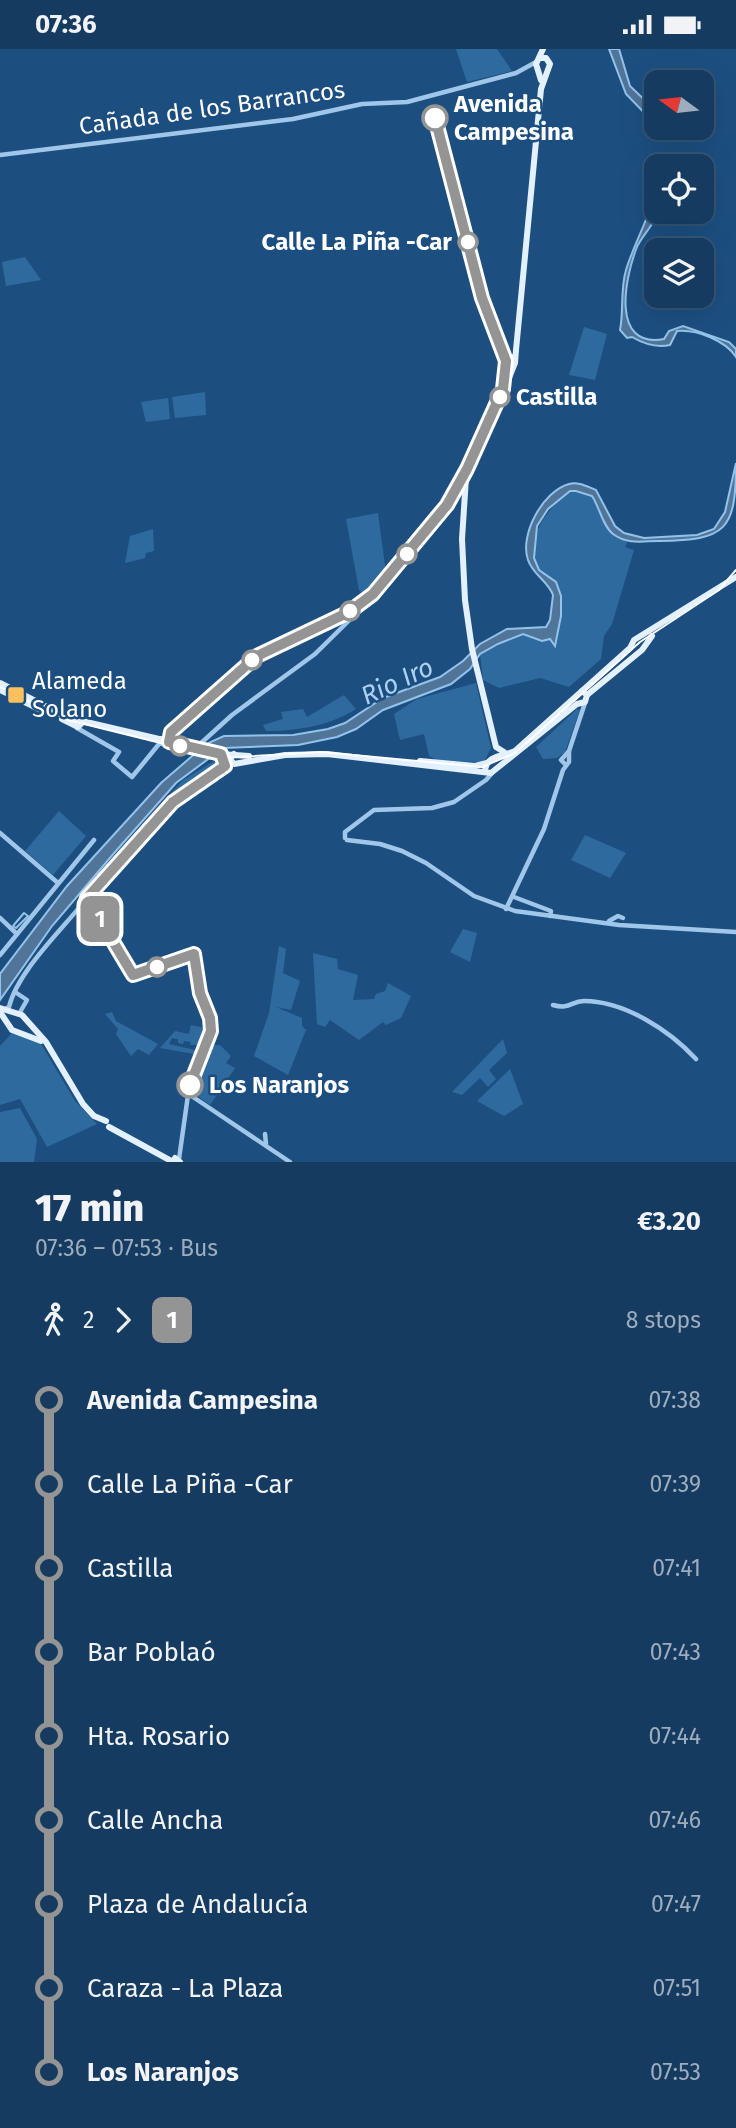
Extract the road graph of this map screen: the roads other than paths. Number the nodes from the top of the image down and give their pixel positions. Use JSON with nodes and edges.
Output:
{"nodes":[{"id":1,"x":544,"y":49,"type":"edge"},
{"id":2,"x":540,"y":63,"type":"junction"},
{"id":3,"x":547,"y":70,"type":"junction"},
{"id":4,"x":541,"y":89,"type":"junction"},
{"id":5,"x":0,"y":155,"type":"edge"},
{"id":6,"x":467,"y":469,"type":"junction"},
{"id":7,"x":455,"y":491,"type":"junction"},
{"id":8,"x":465,"y":494,"type":"junction"},
{"id":9,"x":447,"y":505,"type":"junction"},
{"id":10,"x":460,"y":506,"type":"junction"},
{"id":11,"x":389,"y":575,"type":"junction"},
{"id":12,"x":736,"y":579,"type":"edge"},
{"id":13,"x":639,"y":639,"type":"junction"},
{"id":14,"x":632,"y":645,"type":"junction"},
{"id":15,"x":644,"y":646,"type":"junction"},
{"id":16,"x":637,"y":652,"type":"junction"},
{"id":17,"x":0,"y":683,"type":"edge"},
{"id":18,"x":0,"y":690,"type":"edge"},
{"id":19,"x":482,"y":691,"type":"junction"},
{"id":20,"x":582,"y":700,"type":"junction"},
{"id":21,"x":77,"y":722,"type":"junction"},
{"id":22,"x":171,"y":739,"type":"junction"},
{"id":23,"x":200,"y":744,"type":"dead end"},
{"id":24,"x":505,"y":753,"type":"junction"},
{"id":25,"x":235,"y":758,"type":"junction"},
{"id":26,"x":494,"y":758,"type":"junction"},
{"id":27,"x":487,"y":764,"type":"junction"},
{"id":28,"x":506,"y":764,"type":"junction"},
{"id":29,"x":488,"y":774,"type":"junction"},
{"id":30,"x":0,"y":833,"type":"edge"},
{"id":31,"x":94,"y":840,"type":"dead end"},
{"id":32,"x":58,"y":883,"type":"junction"},
{"id":33,"x":512,"y":899,"type":"junction"},
{"id":34,"x":506,"y":909,"type":"junction"},
{"id":35,"x":517,"y":911,"type":"junction"},
{"id":36,"x":553,"y":916,"type":"junction"},
{"id":37,"x":0,"y":918,"type":"edge"},
{"id":38,"x":736,"y":932,"type":"edge"},
{"id":39,"x":17,"y":934,"type":"junction"},
{"id":40,"x":194,"y":954,"type":"dead end"},
{"id":41,"x":0,"y":955,"type":"edge"},
{"id":42,"x":15,"y":992,"type":"junction"},
{"id":43,"x":553,"y":1005,"type":"dead end"},
{"id":44,"x":1,"y":1010,"type":"edge"},
{"id":45,"x":16,"y":1013,"type":"junction"},
{"id":46,"x":25,"y":1020,"type":"junction"},
{"id":47,"x":7,"y":1022,"type":"junction"},
{"id":48,"x":17,"y":1031,"type":"junction"},
{"id":49,"x":695,"y":1059,"type":"dead end"},
{"id":50,"x":191,"y":1101,"type":"junction"},
{"id":51,"x":107,"y":1124,"type":"junction"},
{"id":52,"x":178,"y":1159,"type":"edge"},
{"id":53,"x":290,"y":1162,"type":"edge"}],
"edges":[{"from":1,"to":2,"type":"main road"},
{"from":2,"to":3,"type":"main road"},
{"from":2,"to":3,"type":"main road"},
{"from":2,"to":4,"type":"main road"},
{"from":2,"to":5,"type":"street","name":"Cañada de los Barrancos"},
{"from":3,"to":4,"type":"main road"},
{"from":4,"to":6,"type":"main road"},
{"from":6,"to":7,"type":"main road"},
{"from":6,"to":8,"type":"main road"},
{"from":7,"to":8,"type":"main road"},
{"from":7,"to":9,"type":"main road"},
{"from":7,"to":10,"type":"main road"},
{"from":8,"to":10,"type":"main road"},
{"from":9,"to":10,"type":"main road"},
{"from":9,"to":11,"type":"main road"},
{"from":10,"to":19,"type":"main road"},
{"from":11,"to":22,"type":"main road"},
{"from":11,"to":23,"type":"street"},
{"from":12,"to":13,"type":"main road"},
{"from":12,"to":15,"type":"main road"},
{"from":13,"to":14,"type":"main road"},
{"from":13,"to":15,"type":"main road"},
{"from":14,"to":16,"type":"main road"},
{"from":14,"to":20,"type":"main road"},
{"from":15,"to":16,"type":"main road"},
{"from":16,"to":20,"type":"main road"},
{"from":17,"to":21,"type":"main road"},
{"from":18,"to":21,"type":"main road"},
{"from":19,"to":24,"type":"main road"},
{"from":19,"to":26,"type":"main road"},
{"from":20,"to":24,"type":"main road"},
{"from":20,"to":28,"type":"main road"},
{"from":20,"to":33,"type":"street"},
{"from":21,"to":22,"type":"main road"},
{"from":21,"to":22,"type":"street"},
{"from":22,"to":25,"type":"main road"},
{"from":24,"to":26,"type":"main road"},
{"from":24,"to":28,"type":"main road"},
{"from":25,"to":27,"type":"main road"},
{"from":25,"to":29,"type":"main road"},
{"from":26,"to":27,"type":"main road"},
{"from":27,"to":29,"type":"main road"},
{"from":28,"to":29,"type":"main road"},
{"from":29,"to":34,"type":"street"},
{"from":30,"to":32,"type":"street"},
{"from":31,"to":32,"type":"street"},
{"from":32,"to":39,"type":"street"},
{"from":33,"to":34,"type":"street"},
{"from":33,"to":35,"type":"street"},
{"from":33,"to":36,"type":"street"},
{"from":34,"to":35,"type":"street"},
{"from":35,"to":36,"type":"street"},
{"from":36,"to":38,"type":"street"},
{"from":37,"to":39,"type":"street"},
{"from":39,"to":41,"type":"street"},
{"from":40,"to":42,"type":"street"},
{"from":42,"to":44,"type":"street"},
{"from":42,"to":45,"type":"street"},
{"from":42,"to":45,"type":"street"},
{"from":43,"to":49,"type":"street"},
{"from":44,"to":45,"type":"main road"},
{"from":44,"to":47,"type":"main road"},
{"from":45,"to":46,"type":"main road"},
{"from":45,"to":47,"type":"main road"},
{"from":46,"to":48,"type":"main road"},
{"from":46,"to":51,"type":"main road"},
{"from":47,"to":48,"type":"main road"},
{"from":48,"to":51,"type":"main road"},
{"from":50,"to":50,"type":"street"},
{"from":50,"to":52,"type":"street"},
{"from":50,"to":53,"type":"street"},
{"from":51,"to":52,"type":"main road"}]}
